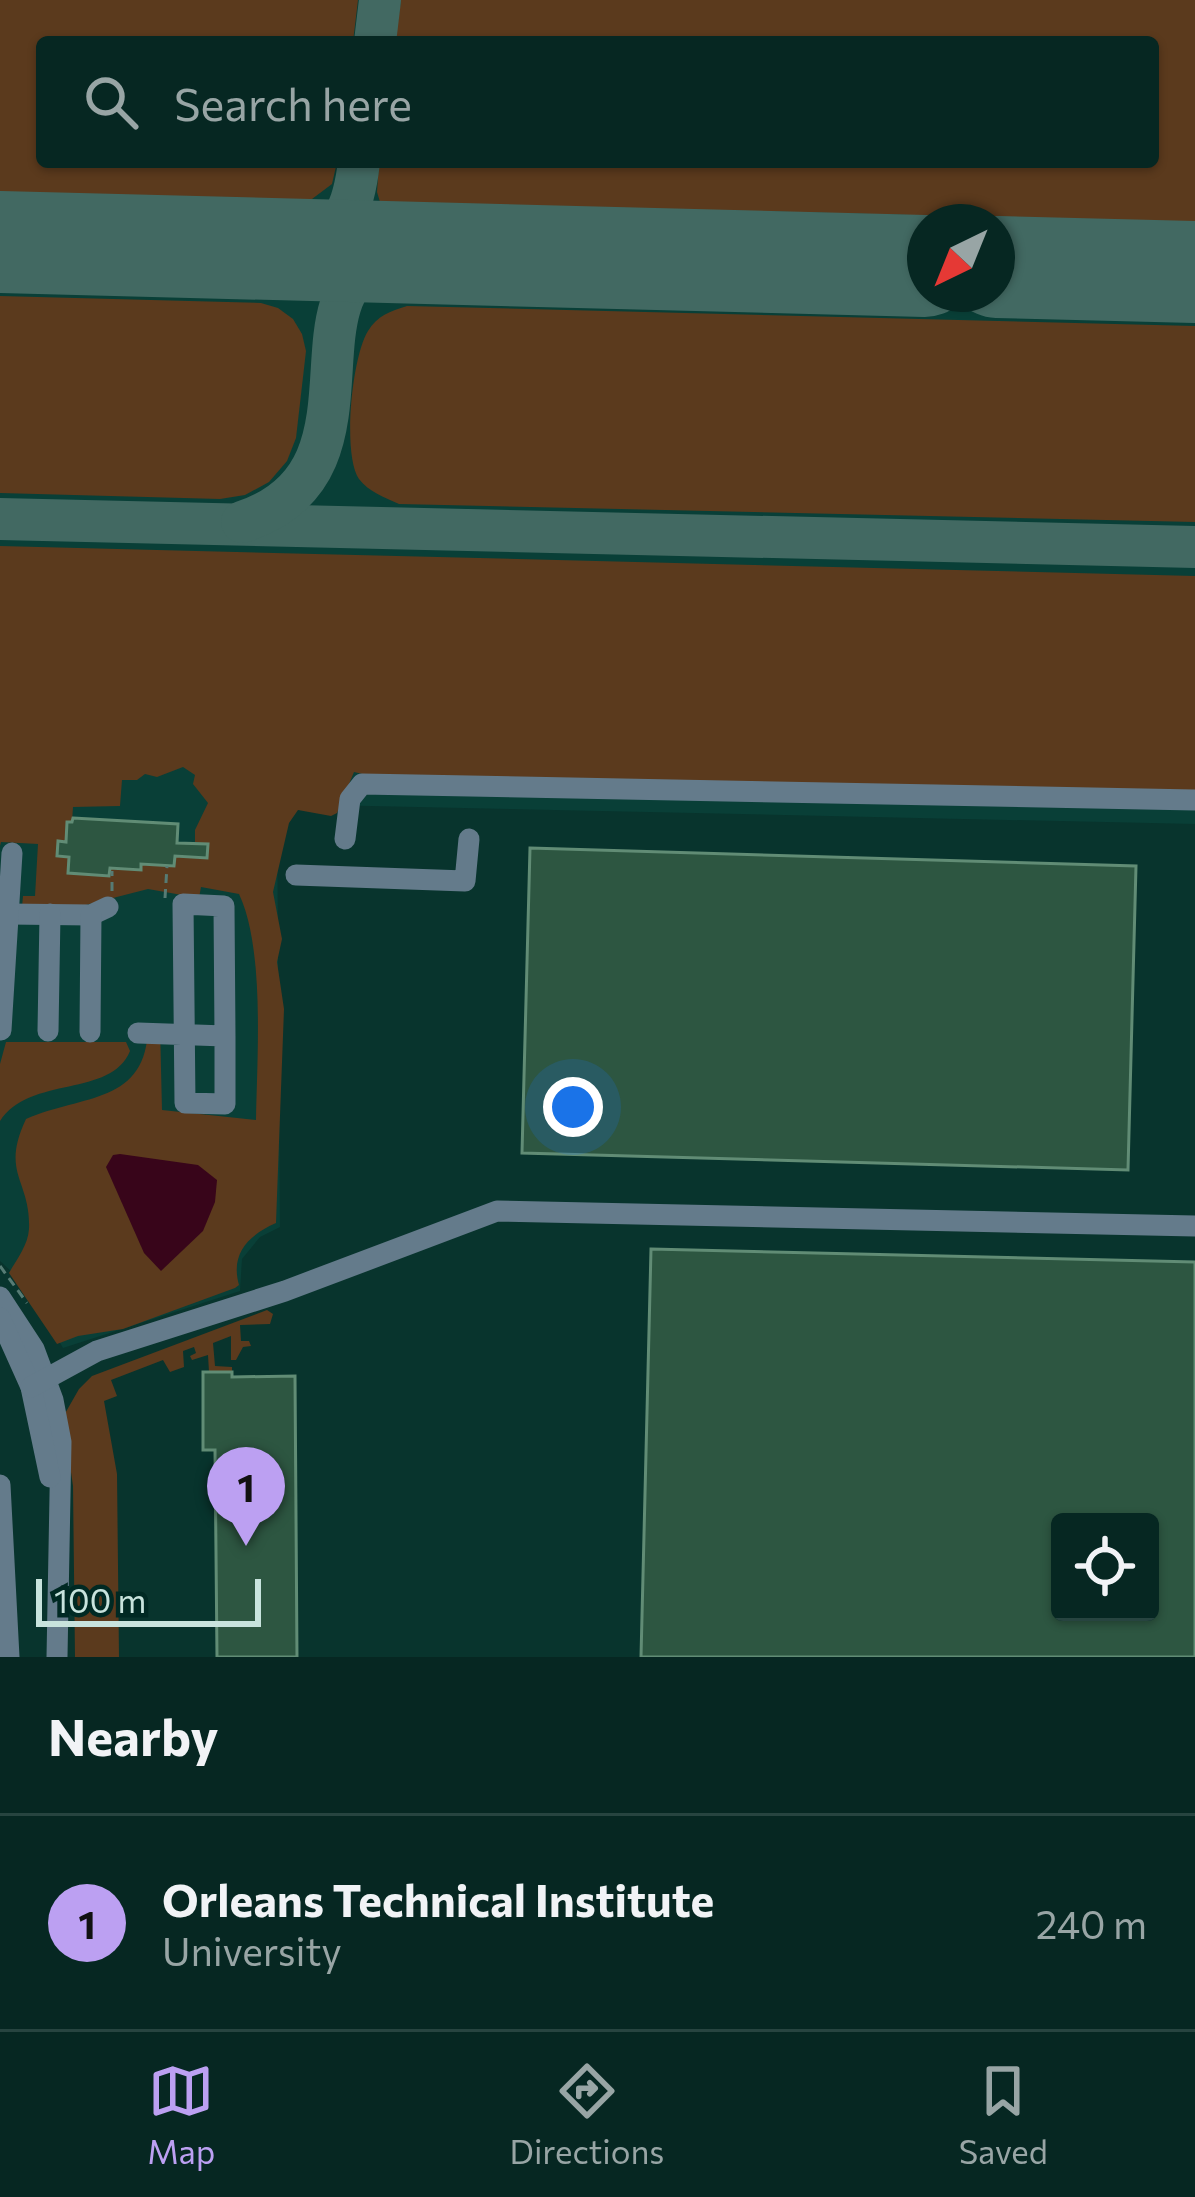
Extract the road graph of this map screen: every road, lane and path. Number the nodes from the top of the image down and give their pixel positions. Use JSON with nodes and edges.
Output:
{"nodes":[{"id":1,"x":1195,"y":800,"type":"edge"},
{"id":2,"x":469,"y":838,"type":"dead end"},
{"id":3,"x":344,"y":839,"type":"dead end"},
{"id":4,"x":12,"y":854,"type":"dead end"},
{"id":5,"x":167,"y":866,"type":"dead end"},
{"id":6,"x":112,"y":871,"type":"dead end"},
{"id":7,"x":296,"y":875,"type":"dead end"},
{"id":8,"x":165,"y":898,"type":"dead end"},
{"id":9,"x":104,"y":907,"type":"junction"},
{"id":10,"x":8,"y":914,"type":"junction"},
{"id":11,"x":50,"y":914,"type":"junction"},
{"id":12,"x":1,"y":1030,"type":"edge"},
{"id":13,"x":48,"y":1031,"type":"dead end"},
{"id":14,"x":90,"y":1032,"type":"dead end"},
{"id":15,"x":138,"y":1033,"type":"dead end"},
{"id":16,"x":184,"y":1034,"type":"junction"},
{"id":17,"x":226,"y":1036,"type":"junction"},
{"id":18,"x":1195,"y":1226,"type":"edge"},
{"id":19,"x":0,"y":1297,"type":"edge"},
{"id":20,"x":0,"y":1318,"type":"edge"},
{"id":21,"x":38,"y":1391,"type":"junction"},
{"id":22,"x":0,"y":1485,"type":"edge"},
{"id":23,"x":9,"y":1657,"type":"edge"},
{"id":24,"x":57,"y":1657,"type":"edge"}],
"edges":[{"from":1,"to":3,"type":"street"},
{"from":2,"to":7,"type":"street"},
{"from":4,"to":10,"type":"street"},
{"from":5,"to":8,"type":"path"},
{"from":6,"to":9,"type":"path"},
{"from":9,"to":11,"type":"street"},
{"from":9,"to":14,"type":"street"},
{"from":10,"to":11,"type":"street"},
{"from":10,"to":12,"type":"street"},
{"from":11,"to":13,"type":"street"},
{"from":15,"to":16,"type":"street"},
{"from":16,"to":17,"type":"street"},
{"from":16,"to":17,"type":"street"},
{"from":16,"to":17,"type":"street"},
{"from":18,"to":21,"type":"street"},
{"from":19,"to":21,"type":"street"},
{"from":20,"to":21,"type":"street"},
{"from":21,"to":24,"type":"street"},
{"from":22,"to":23,"type":"street"}]}
